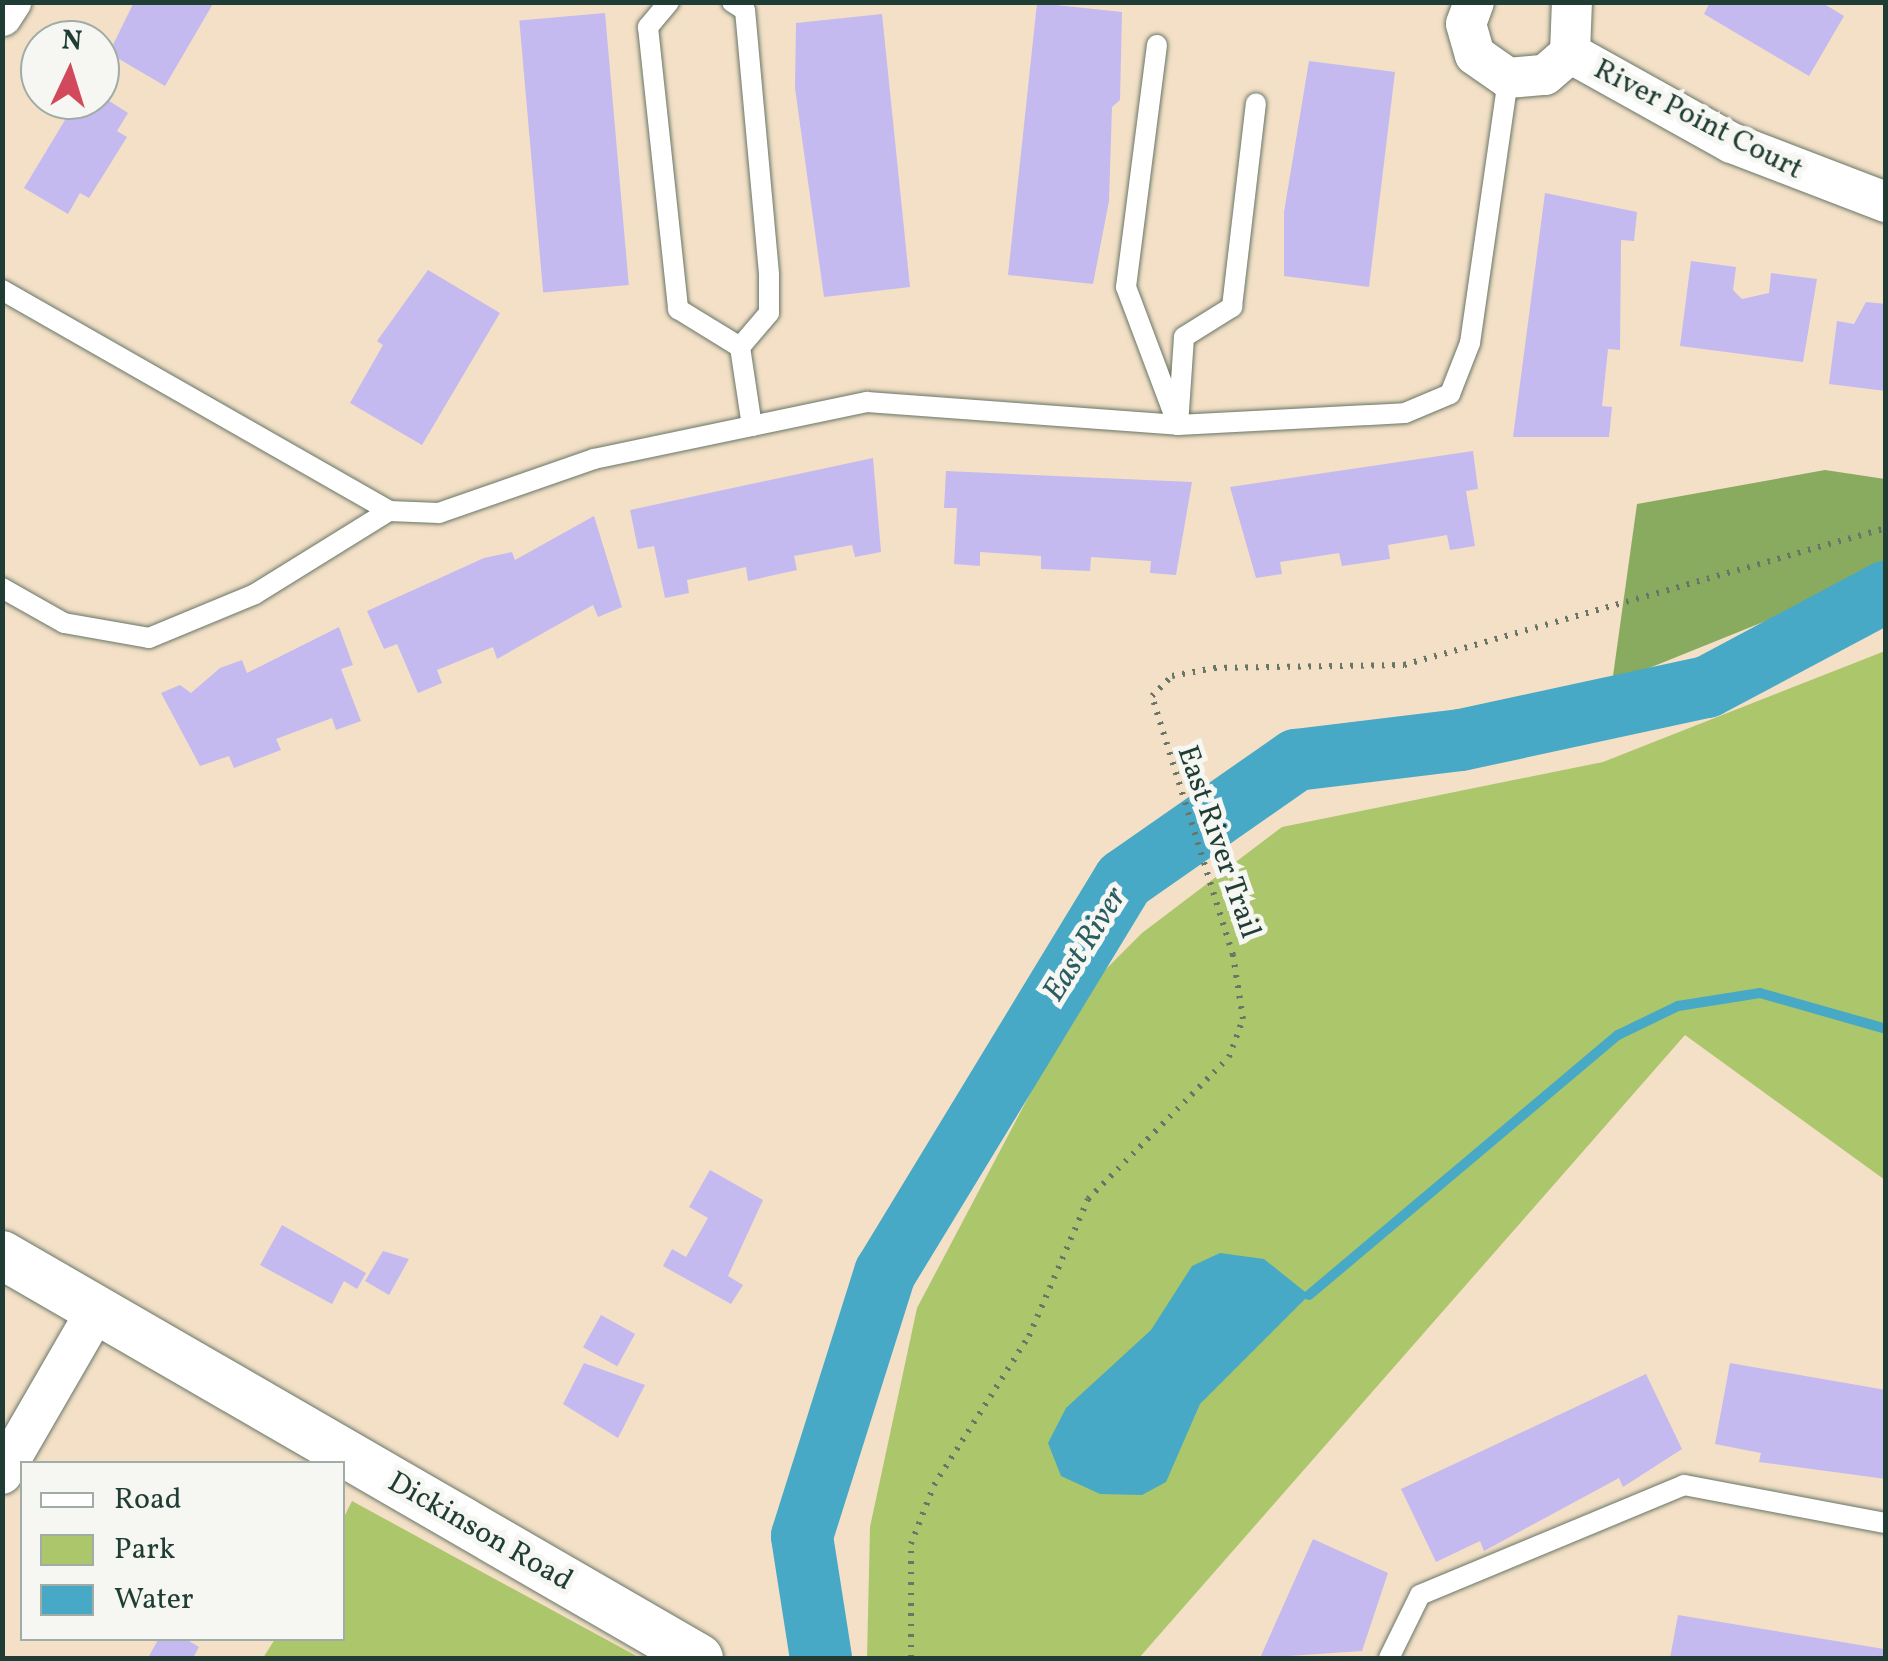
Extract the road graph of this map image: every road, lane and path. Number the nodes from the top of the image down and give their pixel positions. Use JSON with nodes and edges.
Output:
{"nodes":[{"id":1,"x":11,"y":2,"type":"edge"},
{"id":2,"x":669,"y":2,"type":"edge"},
{"id":3,"x":732,"y":2,"type":"edge"},
{"id":4,"x":1474,"y":2,"type":"edge"},
{"id":5,"x":1572,"y":2,"type":"edge"},
{"id":6,"x":2,"y":16,"type":"edge"},
{"id":7,"x":1157,"y":45,"type":"dead end"},
{"id":8,"x":1570,"y":53,"type":"junction"},
{"id":9,"x":1508,"y":78,"type":"junction"},
{"id":10,"x":1256,"y":103,"type":"dead end"},
{"id":11,"x":1886,"y":202,"type":"edge"},
{"id":12,"x":2,"y":290,"type":"edge"},
{"id":13,"x":740,"y":347,"type":"junction"},
{"id":14,"x":1178,"y":425,"type":"junction"},
{"id":15,"x":752,"y":426,"type":"junction"},
{"id":16,"x":389,"y":511,"type":"junction"},
{"id":17,"x":1886,"y":528,"type":"edge"},
{"id":18,"x":2,"y":588,"type":"edge"},
{"id":19,"x":2,"y":1254,"type":"edge"},
{"id":20,"x":96,"y":1311,"type":"junction"},
{"id":21,"x":2,"y":1474,"type":"edge"},
{"id":22,"x":1886,"y":1523,"type":"edge"},
{"id":23,"x":699,"y":1658,"type":"edge"},
{"id":24,"x":911,"y":1658,"type":"edge"},
{"id":25,"x":1390,"y":1658,"type":"edge"}],
"edges":[{"from":1,"to":6,"type":"street"},
{"from":2,"to":13,"type":"lane"},
{"from":3,"to":13,"type":"lane"},
{"from":4,"to":9,"type":"street"},
{"from":5,"to":8,"type":"street"},
{"from":7,"to":14,"type":"lane"},
{"from":8,"to":9,"type":"street"},
{"from":8,"to":11,"type":"street","name":"River Point Court"},
{"from":9,"to":14,"type":"lane"},
{"from":10,"to":14,"type":"lane"},
{"from":12,"to":16,"type":"lane"},
{"from":13,"to":15,"type":"lane"},
{"from":14,"to":15,"type":"lane"},
{"from":15,"to":16,"type":"lane"},
{"from":16,"to":18,"type":"lane"},
{"from":17,"to":24,"type":"path","name":"East River Trail"},
{"from":19,"to":20,"type":"street","name":"Dickinson Road"},
{"from":20,"to":21,"type":"street"},
{"from":20,"to":23,"type":"street","name":"Dickinson Road"},
{"from":22,"to":25,"type":"lane"}]}
